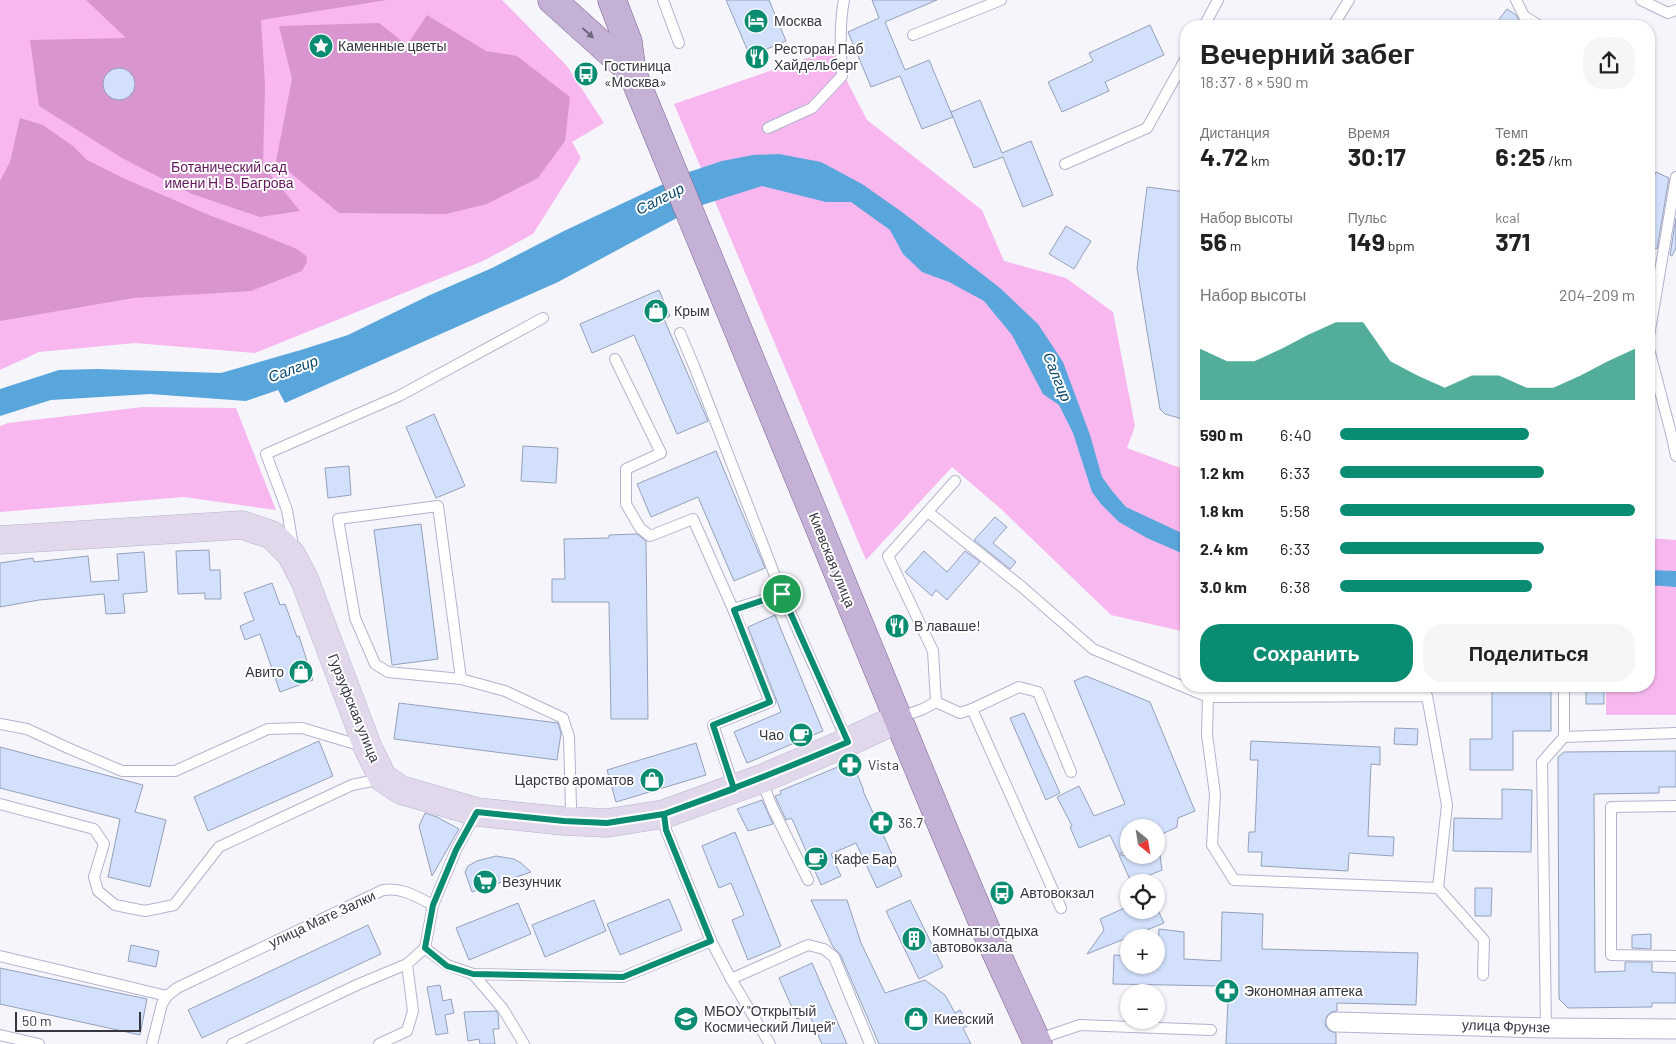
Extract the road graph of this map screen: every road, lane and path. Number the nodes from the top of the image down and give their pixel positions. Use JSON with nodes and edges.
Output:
{"nodes":[{"id":1,"x":552,"y":0,"type":"edge"},
{"id":2,"x":612,"y":0,"type":"edge"},
{"id":3,"x":663,"y":0,"type":"edge"},
{"id":4,"x":844,"y":0,"type":"edge"},
{"id":5,"x":1001,"y":0,"type":"edge"},
{"id":6,"x":1218,"y":0,"type":"edge"},
{"id":7,"x":1349,"y":0,"type":"edge"},
{"id":8,"x":1516,"y":0,"type":"edge"},
{"id":9,"x":1642,"y":0,"type":"edge"},
{"id":10,"x":1676,"y":10,"type":"edge"},
{"id":11,"x":1207,"y":20,"type":"edge"},
{"id":12,"x":1336,"y":20,"type":"edge"},
{"id":13,"x":1530,"y":20,"type":"edge"},
{"id":14,"x":913,"y":35,"type":"dead end"},
{"id":15,"x":679,"y":42,"type":"dead end"},
{"id":16,"x":1180,"y":69,"type":"edge"},
{"id":17,"x":632,"y":72,"type":"junction"},
{"id":18,"x":768,"y":128,"type":"dead end"},
{"id":19,"x":1065,"y":164,"type":"dead end"},
{"id":20,"x":1676,"y":177,"type":"edge"},
{"id":21,"x":1655,"y":301,"type":"edge"},
{"id":22,"x":542,"y":318,"type":"dead end"},
{"id":23,"x":680,"y":334,"type":"dead end"},
{"id":24,"x":614,"y":359,"type":"dead end"},
{"id":25,"x":1655,"y":372,"type":"edge"},
{"id":26,"x":1676,"y":456,"type":"edge"},
{"id":27,"x":955,"y":481,"type":"dead end"},
{"id":28,"x":928,"y":512,"type":"junction"},
{"id":29,"x":0,"y":540,"type":"edge"},
{"id":30,"x":295,"y":562,"type":"junction"},
{"id":31,"x":782,"y":594,"type":"junction"},
{"id":32,"x":734,"y":610,"type":"junction"},
{"id":33,"x":461,"y":679,"type":"junction"},
{"id":34,"x":1180,"y":685,"type":"edge"},
{"id":35,"x":1196,"y":692,"type":"edge"},
{"id":36,"x":1564,"y":692,"type":"edge"},
{"id":37,"x":1208,"y":697,"type":"junction"},
{"id":38,"x":936,"y":702,"type":"junction"},
{"id":39,"x":972,"y":709,"type":"junction"},
{"id":40,"x":897,"y":719,"type":"junction"},
{"id":41,"x":0,"y":724,"type":"edge"},
{"id":42,"x":1676,"y":733,"type":"edge"},
{"id":43,"x":1564,"y":737,"type":"junction"},
{"id":44,"x":848,"y":742,"type":"junction"},
{"id":45,"x":368,"y":748,"type":"junction"},
{"id":46,"x":1071,"y":772,"type":"dead end"},
{"id":47,"x":384,"y":778,"type":"junction"},
{"id":48,"x":761,"y":778,"type":"junction"},
{"id":49,"x":734,"y":789,"type":"junction"},
{"id":50,"x":0,"y":804,"type":"edge"},
{"id":51,"x":1676,"y":806,"type":"edge"},
{"id":52,"x":477,"y":812,"type":"junction"},
{"id":53,"x":664,"y":814,"type":"junction"},
{"id":54,"x":564,"y":821,"type":"junction"},
{"id":55,"x":808,"y":880,"type":"dead end"},
{"id":56,"x":1438,"y":888,"type":"junction"},
{"id":57,"x":433,"y":905,"type":"junction"},
{"id":58,"x":1061,"y":908,"type":"dead end"},
{"id":59,"x":711,"y":941,"type":"junction"},
{"id":60,"x":425,"y":948,"type":"junction"},
{"id":61,"x":0,"y":956,"type":"edge"},
{"id":62,"x":1676,"y":956,"type":"edge"},
{"id":63,"x":407,"y":964,"type":"junction"},
{"id":64,"x":473,"y":974,"type":"junction"},
{"id":65,"x":1483,"y":975,"type":"dead end"},
{"id":66,"x":731,"y":979,"type":"junction"},
{"id":67,"x":167,"y":996,"type":"junction"},
{"id":68,"x":1336,"y":1022,"type":"dead end"},
{"id":69,"x":1546,"y":1028,"type":"junction"},
{"id":70,"x":1676,"y":1029,"type":"edge"},
{"id":71,"x":1211,"y":1030,"type":"dead end"},
{"id":72,"x":0,"y":1035,"type":"edge"},
{"id":73,"x":1037,"y":1042,"type":"edge"},
{"id":74,"x":39,"y":1044,"type":"edge"},
{"id":75,"x":152,"y":1044,"type":"edge"},
{"id":76,"x":232,"y":1044,"type":"edge"},
{"id":77,"x":378,"y":1044,"type":"edge"},
{"id":78,"x":524,"y":1044,"type":"edge"},
{"id":79,"x":770,"y":1044,"type":"edge"},
{"id":80,"x":870,"y":1044,"type":"edge"}],
"edges":[{"from":1,"to":17,"type":"main road","name":"Киевская улица","one_way":true},
{"from":2,"to":17,"type":"main road","name":"Киевская улица"},
{"from":3,"to":15,"type":"lane"},
{"from":4,"to":18,"type":"lane"},
{"from":5,"to":14,"type":"lane"},
{"from":6,"to":11,"type":"lane"},
{"from":7,"to":12,"type":"lane"},
{"from":8,"to":13,"type":"lane"},
{"from":9,"to":10,"type":"lane"},
{"from":16,"to":19,"type":"lane"},
{"from":17,"to":40,"type":"main road","name":"Киевская улица"},
{"from":20,"to":21,"type":"lane"},
{"from":22,"to":30,"type":"lane"},
{"from":23,"to":31,"type":"lane"},
{"from":24,"to":32,"type":"lane"},
{"from":25,"to":26,"type":"lane"},
{"from":27,"to":28,"type":"lane"},
{"from":28,"to":34,"type":"lane"},
{"from":28,"to":38,"type":"lane"},
{"from":29,"to":30,"type":"main road","name":"Гурзуфская улица"},
{"from":30,"to":45,"type":"main road","name":"Гурзуфская улица"},
{"from":31,"to":32,"type":"lane"},
{"from":31,"to":44,"type":"lane"},
{"from":32,"to":49,"type":"lane"},
{"from":33,"to":33,"type":"lane"},
{"from":33,"to":54,"type":"lane"},
{"from":35,"to":37,"type":"lane"},
{"from":36,"to":43,"type":"lane"},
{"from":37,"to":56,"type":"lane"},
{"from":37,"to":56,"type":"lane"},
{"from":38,"to":39,"type":"lane"},
{"from":38,"to":40,"type":"lane"},
{"from":39,"to":46,"type":"lane"},
{"from":39,"to":58,"type":"lane"},
{"from":40,"to":44,"type":"main road","name":"Гурзуфская улица"},
{"from":40,"to":73,"type":"main road","name":"Киевская улица"},
{"from":41,"to":45,"type":"lane"},
{"from":42,"to":43,"type":"lane"},
{"from":43,"to":69,"type":"lane"},
{"from":44,"to":48,"type":"main road","name":"Гурзуфская улица"},
{"from":45,"to":47,"type":"main road","name":"Гурзуфская улица"},
{"from":47,"to":50,"type":"lane"},
{"from":47,"to":52,"type":"main road","name":"Гурзуфская улица"},
{"from":48,"to":49,"type":"main road","name":"Гурзуфская улица"},
{"from":48,"to":55,"type":"lane"},
{"from":49,"to":53,"type":"main road","name":"Гурзуфская улица"},
{"from":51,"to":62,"type":"lane"},
{"from":52,"to":54,"type":"main road","name":"Гурзуфская улица"},
{"from":52,"to":57,"type":"lane"},
{"from":53,"to":54,"type":"main road","name":"Гурзуфская улица"},
{"from":53,"to":59,"type":"lane"},
{"from":56,"to":65,"type":"lane"},
{"from":57,"to":60,"type":"lane"},
{"from":57,"to":67,"type":"lane","name":"улица Мате Залки"},
{"from":59,"to":64,"type":"lane"},
{"from":59,"to":66,"type":"lane"},
{"from":60,"to":63,"type":"lane"},
{"from":60,"to":64,"type":"lane"},
{"from":61,"to":67,"type":"lane"},
{"from":63,"to":76,"type":"lane"},
{"from":63,"to":77,"type":"lane"},
{"from":64,"to":78,"type":"lane"},
{"from":66,"to":79,"type":"lane"},
{"from":66,"to":80,"type":"lane"},
{"from":67,"to":75,"type":"lane"},
{"from":68,"to":69,"type":"street","name":"улица Фрунзе"},
{"from":69,"to":70,"type":"street","name":"улица Фрунзе"},
{"from":71,"to":73,"type":"lane"},
{"from":72,"to":74,"type":"lane"}]}
